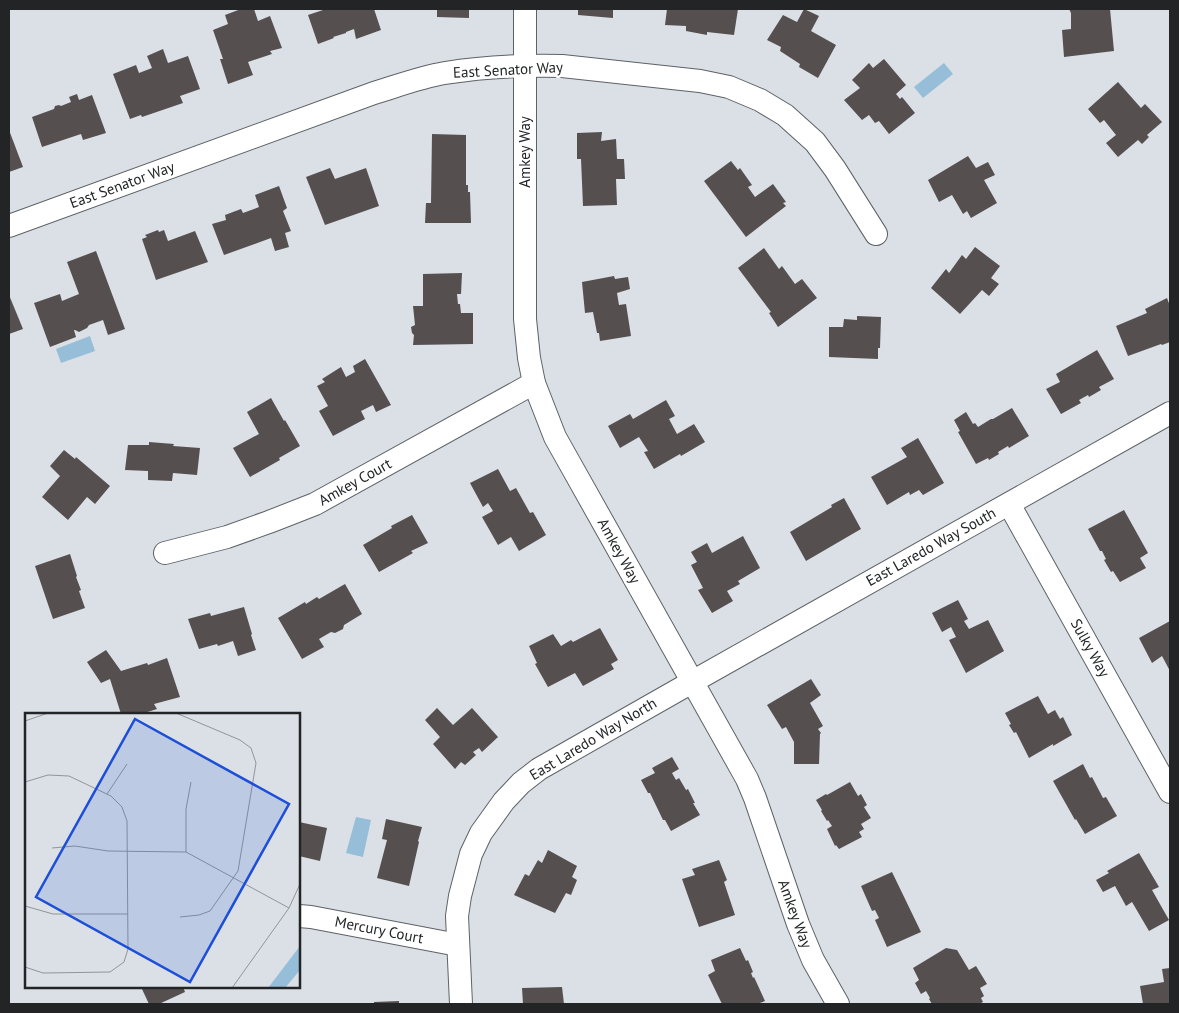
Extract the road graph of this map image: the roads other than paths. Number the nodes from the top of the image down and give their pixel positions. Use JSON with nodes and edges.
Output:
{"nodes":[{"id":1,"x":525,"y":9,"type":"edge"},
{"id":2,"x":524,"y":67,"type":"junction"},
{"id":3,"x":9,"y":226,"type":"edge"},
{"id":4,"x":876,"y":234,"type":"dead end"},
{"id":5,"x":534,"y":384,"type":"junction"},
{"id":6,"x":1170,"y":413,"type":"edge"},
{"id":7,"x":1009,"y":504,"type":"junction"},
{"id":8,"x":164,"y":552,"type":"dead end"},
{"id":9,"x":692,"y":682,"type":"junction"},
{"id":10,"x":1170,"y":792,"type":"edge"},
{"id":11,"x":300,"y":916,"type":"edge"},
{"id":12,"x":458,"y":945,"type":"junction"},
{"id":13,"x":461,"y":1004,"type":"edge"},
{"id":14,"x":838,"y":1004,"type":"edge"}],
"edges":[{"from":1,"to":2,"type":"street","name":"Amkey Way"},
{"from":2,"to":3,"type":"street","name":"East Senator Way"},
{"from":2,"to":4,"type":"street","name":"East Senator Way"},
{"from":2,"to":5,"type":"street","name":"Amkey Way"},
{"from":5,"to":8,"type":"street","name":"Amkey Court"},
{"from":5,"to":9,"type":"street","name":"Amkey Way"},
{"from":6,"to":7,"type":"street","name":"East Laredo Way South"},
{"from":7,"to":9,"type":"street","name":"East Laredo Way South"},
{"from":7,"to":10,"type":"street","name":"Sulky Way"},
{"from":9,"to":12,"type":"street","name":"East Laredo Way North"},
{"from":9,"to":14,"type":"street","name":"Amkey Way"},
{"from":11,"to":12,"type":"street","name":"Mercury Court"},
{"from":12,"to":13,"type":"street","name":"East Laredo Way North"}]}
